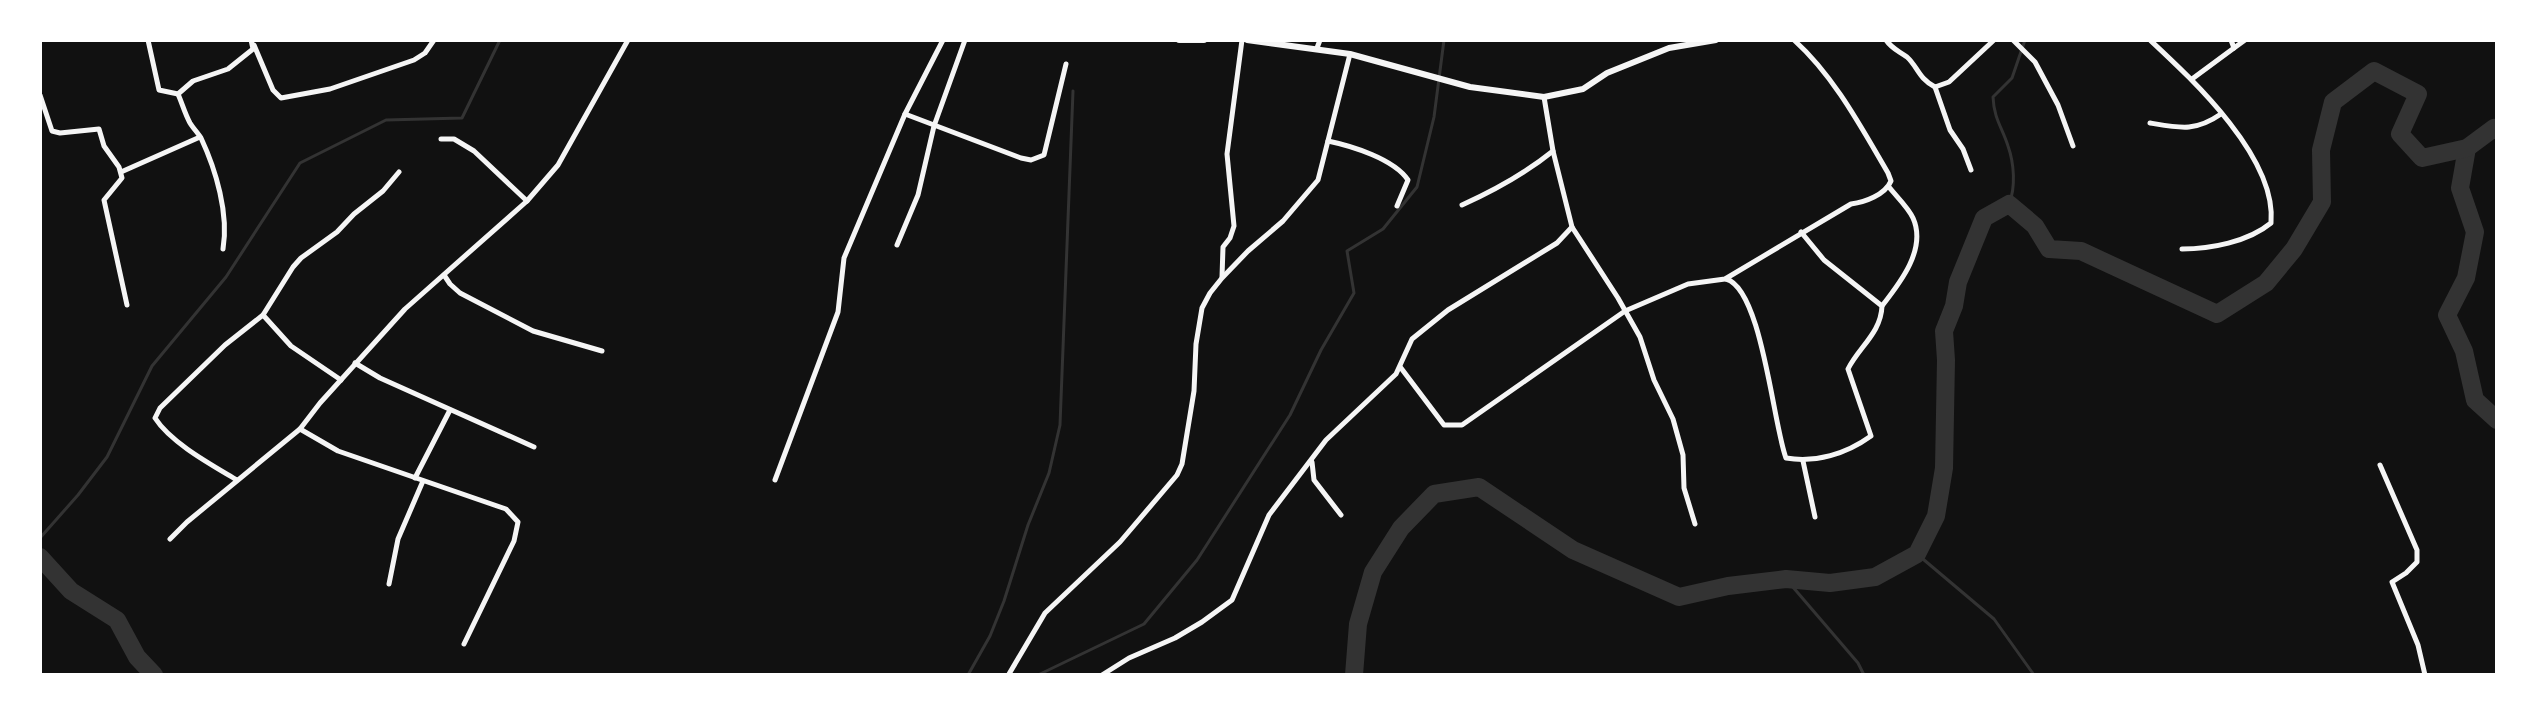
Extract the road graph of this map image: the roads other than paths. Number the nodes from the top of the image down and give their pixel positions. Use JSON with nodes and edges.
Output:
{"nodes":[{"id":1,"x":148,"y":40,"type":"edge"},
{"id":2,"x":251,"y":40,"type":"edge"},
{"id":3,"x":434,"y":40,"type":"edge"},
{"id":4,"x":628,"y":40,"type":"edge"},
{"id":5,"x":943,"y":40,"type":"edge"},
{"id":6,"x":965,"y":40,"type":"edge"},
{"id":7,"x":1180,"y":40,"type":"edge"},
{"id":8,"x":1204,"y":40,"type":"edge"},
{"id":9,"x":1244,"y":40,"type":"edge"},
{"id":10,"x":1716,"y":40,"type":"edge"},
{"id":11,"x":1794,"y":40,"type":"edge"},
{"id":12,"x":1886,"y":40,"type":"edge"},
{"id":13,"x":1994,"y":40,"type":"edge"},
{"id":14,"x":2013,"y":40,"type":"edge"},
{"id":15,"x":2150,"y":40,"type":"edge"},
{"id":16,"x":2231,"y":40,"type":"edge"},
{"id":17,"x":2245,"y":40,"type":"edge"},
{"id":18,"x":1318,"y":44,"type":"edge"},
{"id":19,"x":2234,"y":48,"type":"junction"},
{"id":20,"x":1350,"y":54,"type":"junction"},
{"id":21,"x":1066,"y":64,"type":"dead end"},
{"id":22,"x":2192,"y":79,"type":"junction"},
{"id":23,"x":1935,"y":87,"type":"junction"},
{"id":24,"x":178,"y":94,"type":"junction"},
{"id":25,"x":40,"y":95,"type":"edge"},
{"id":26,"x":1544,"y":97,"type":"junction"},
{"id":27,"x":905,"y":114,"type":"junction"},
{"id":28,"x":2221,"y":114,"type":"junction"},
{"id":29,"x":2150,"y":123,"type":"dead end"},
{"id":30,"x":934,"y":126,"type":"junction"},
{"id":31,"x":200,"y":137,"type":"junction"},
{"id":32,"x":441,"y":139,"type":"dead end"},
{"id":33,"x":1328,"y":141,"type":"junction"},
{"id":34,"x":2073,"y":146,"type":"dead end"},
{"id":35,"x":1553,"y":151,"type":"junction"},
{"id":36,"x":1971,"y":170,"type":"dead end"},
{"id":37,"x":121,"y":172,"type":"junction"},
{"id":38,"x":399,"y":172,"type":"dead end"},
{"id":39,"x":1889,"y":187,"type":"junction"},
{"id":40,"x":527,"y":201,"type":"junction"},
{"id":41,"x":1462,"y":205,"type":"dead end"},
{"id":42,"x":1397,"y":206,"type":"dead end"},
{"id":43,"x":1572,"y":227,"type":"junction"},
{"id":44,"x":1801,"y":232,"type":"junction"},
{"id":45,"x":897,"y":245,"type":"dead end"},
{"id":46,"x":223,"y":249,"type":"dead end"},
{"id":47,"x":2182,"y":249,"type":"dead end"},
{"id":48,"x":444,"y":275,"type":"junction"},
{"id":49,"x":1222,"y":278,"type":"junction"},
{"id":50,"x":1725,"y":279,"type":"junction"},
{"id":51,"x":127,"y":305,"type":"dead end"},
{"id":52,"x":1882,"y":306,"type":"junction"},
{"id":53,"x":1625,"y":311,"type":"junction"},
{"id":54,"x":263,"y":315,"type":"junction"},
{"id":55,"x":602,"y":351,"type":"dead end"},
{"id":56,"x":355,"y":363,"type":"junction"},
{"id":57,"x":1401,"y":368,"type":"junction"},
{"id":58,"x":341,"y":380,"type":"junction"},
{"id":59,"x":450,"y":410,"type":"junction"},
{"id":60,"x":300,"y":429,"type":"junction"},
{"id":61,"x":534,"y":447,"type":"dead end"},
{"id":62,"x":1316,"y":454,"type":"junction"},
{"id":63,"x":1803,"y":461,"type":"junction"},
{"id":64,"x":2380,"y":465,"type":"dead end"},
{"id":65,"x":415,"y":478,"type":"junction"},
{"id":66,"x":237,"y":480,"type":"junction"},
{"id":67,"x":775,"y":480,"type":"dead end"},
{"id":68,"x":423,"y":481,"type":"junction"},
{"id":69,"x":1341,"y":515,"type":"dead end"},
{"id":70,"x":1815,"y":517,"type":"dead end"},
{"id":71,"x":1695,"y":524,"type":"dead end"},
{"id":72,"x":170,"y":539,"type":"dead end"},
{"id":73,"x":389,"y":584,"type":"dead end"},
{"id":74,"x":464,"y":644,"type":"dead end"},
{"id":75,"x":1009,"y":674,"type":"edge"},
{"id":76,"x":1102,"y":675,"type":"edge"},
{"id":77,"x":2425,"y":675,"type":"edge"}],
"edges":[{"from":1,"to":24,"type":"street"},
{"from":2,"to":3,"type":"street"},
{"from":2,"to":24,"type":"street"},
{"from":4,"to":40,"type":"street"},
{"from":5,"to":27,"type":"street"},
{"from":6,"to":30,"type":"street"},
{"from":7,"to":8,"type":"street"},
{"from":9,"to":18,"type":"street"},
{"from":9,"to":49,"type":"street"},
{"from":10,"to":26,"type":"street"},
{"from":11,"to":39,"type":"street"},
{"from":12,"to":23,"type":"street"},
{"from":13,"to":23,"type":"street"},
{"from":14,"to":34,"type":"street"},
{"from":15,"to":22,"type":"street"},
{"from":16,"to":19,"type":"street"},
{"from":17,"to":19,"type":"street"},
{"from":18,"to":20,"type":"street"},
{"from":19,"to":22,"type":"street"},
{"from":20,"to":26,"type":"street"},
{"from":20,"to":33,"type":"street"},
{"from":21,"to":30,"type":"street"},
{"from":22,"to":28,"type":"street"},
{"from":23,"to":36,"type":"street"},
{"from":24,"to":31,"type":"street"},
{"from":25,"to":37,"type":"street"},
{"from":26,"to":35,"type":"street"},
{"from":27,"to":30,"type":"street"},
{"from":27,"to":67,"type":"street"},
{"from":28,"to":29,"type":"street"},
{"from":28,"to":47,"type":"street"},
{"from":30,"to":45,"type":"street"},
{"from":31,"to":37,"type":"street"},
{"from":31,"to":46,"type":"street"},
{"from":32,"to":40,"type":"street"},
{"from":33,"to":42,"type":"street"},
{"from":33,"to":49,"type":"street"},
{"from":35,"to":41,"type":"street"},
{"from":35,"to":43,"type":"street"},
{"from":37,"to":51,"type":"street"},
{"from":38,"to":54,"type":"street"},
{"from":39,"to":44,"type":"street"},
{"from":39,"to":52,"type":"street"},
{"from":40,"to":48,"type":"street"},
{"from":43,"to":53,"type":"street"},
{"from":43,"to":57,"type":"street"},
{"from":44,"to":50,"type":"street"},
{"from":44,"to":52,"type":"street"},
{"from":48,"to":55,"type":"street"},
{"from":48,"to":56,"type":"street"},
{"from":49,"to":75,"type":"street"},
{"from":50,"to":53,"type":"street"},
{"from":50,"to":63,"type":"street"},
{"from":52,"to":63,"type":"street"},
{"from":53,"to":57,"type":"street"},
{"from":53,"to":71,"type":"street"},
{"from":54,"to":58,"type":"street"},
{"from":54,"to":66,"type":"street"},
{"from":56,"to":58,"type":"street"},
{"from":56,"to":59,"type":"street"},
{"from":57,"to":62,"type":"street"},
{"from":58,"to":60,"type":"street"},
{"from":59,"to":61,"type":"street"},
{"from":59,"to":65,"type":"street"},
{"from":60,"to":65,"type":"street"},
{"from":60,"to":66,"type":"street"},
{"from":62,"to":69,"type":"street"},
{"from":62,"to":76,"type":"street"},
{"from":63,"to":70,"type":"street"},
{"from":64,"to":77,"type":"street"},
{"from":65,"to":68,"type":"street"},
{"from":66,"to":72,"type":"street"},
{"from":68,"to":73,"type":"street"},
{"from":68,"to":74,"type":"street"}]}
